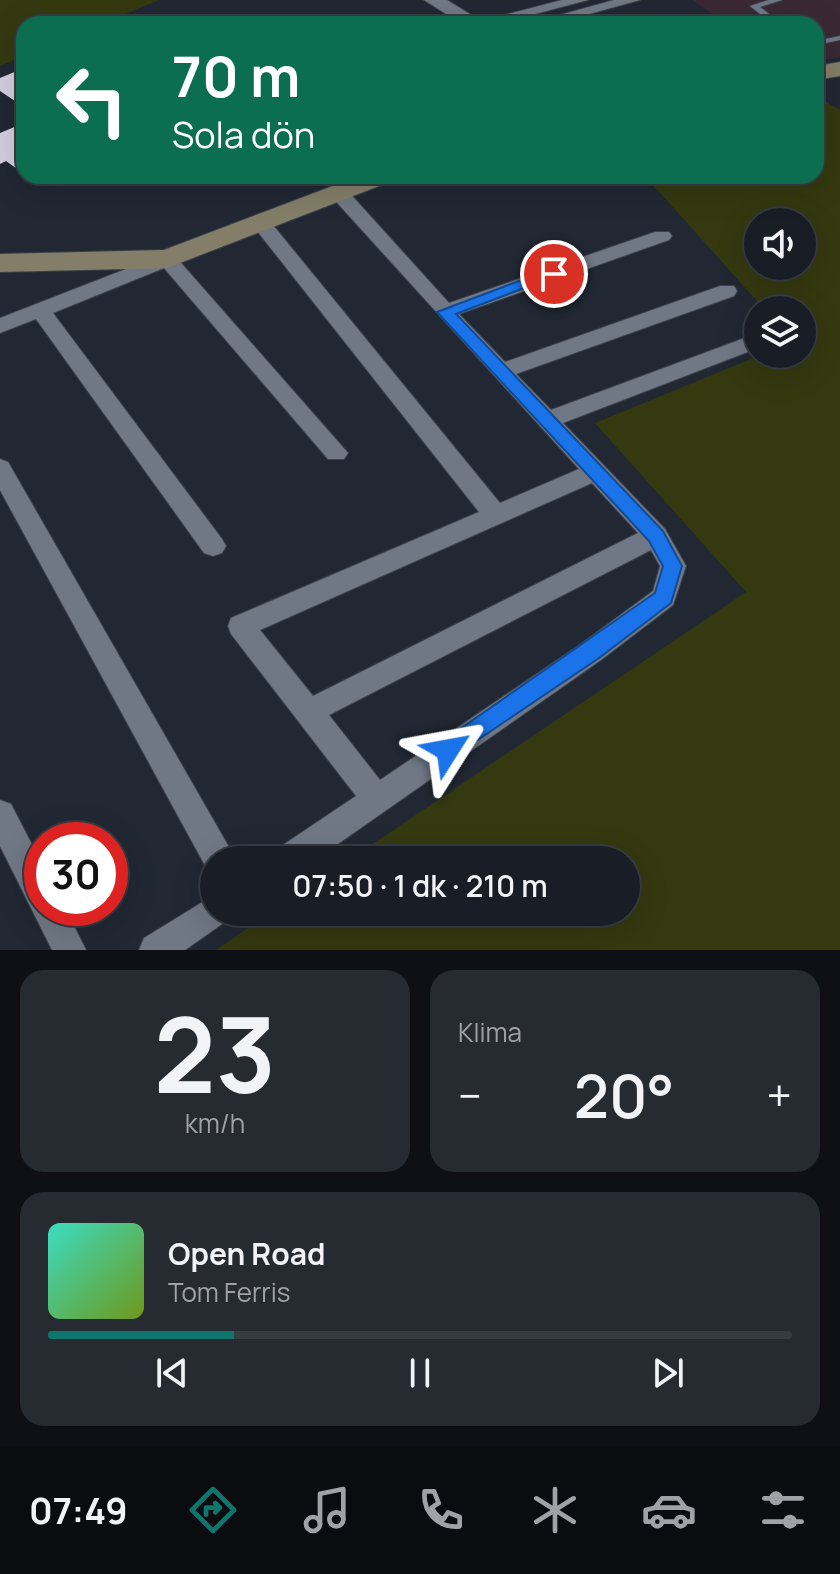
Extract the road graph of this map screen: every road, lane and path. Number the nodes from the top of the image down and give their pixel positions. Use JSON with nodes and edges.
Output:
{"nodes":[{"id":1,"x":433,"y":0,"type":"edge"},
{"id":2,"x":581,"y":0,"type":"edge"},
{"id":3,"x":633,"y":0,"type":"edge"},
{"id":4,"x":778,"y":0,"type":"edge"},
{"id":5,"x":462,"y":16,"type":"edge"},
{"id":6,"x":512,"y":16,"type":"edge"},
{"id":7,"x":565,"y":16,"type":"edge"},
{"id":8,"x":767,"y":16,"type":"edge"},
{"id":9,"x":360,"y":184,"type":"edge"},
{"id":10,"x":338,"y":192,"type":"junction"},
{"id":11,"x":261,"y":223,"type":"junction"},
{"id":12,"x":662,"y":236,"type":"dead end"},
{"id":13,"x":167,"y":259,"type":"junction"},
{"id":14,"x":0,"y":263,"type":"edge"},
{"id":15,"x":727,"y":291,"type":"dead end"},
{"id":16,"x":40,"y":310,"type":"junction"},
{"id":17,"x":445,"y":312,"type":"junction"},
{"id":18,"x":0,"y":326,"type":"edge"},
{"id":19,"x":744,"y":345,"type":"edge"},
{"id":20,"x":501,"y":371,"type":"junction"},
{"id":21,"x":547,"y":420,"type":"junction"},
{"id":22,"x":336,"y":453,"type":"dead end"},
{"id":23,"x":0,"y":468,"type":"edge"},
{"id":24,"x":595,"y":472,"type":"junction"},
{"id":25,"x":497,"y":517,"type":"junction"},
{"id":26,"x":656,"y":536,"type":"junction"},
{"id":27,"x":213,"y":546,"type":"dead end"},
{"id":28,"x":308,"y":712,"type":"junction"},
{"id":29,"x":377,"y":799,"type":"junction"},
{"id":30,"x":0,"y":814,"type":"edge"},
{"id":31,"x":211,"y":846,"type":"edge"},
{"id":32,"x":308,"y":846,"type":"edge"},
{"id":33,"x":24,"y":861,"type":"edge"},
{"id":34,"x":200,"y":920,"type":"edge"},
{"id":35,"x":57,"y":926,"type":"edge"},
{"id":36,"x":69,"y":950,"type":"edge"},
{"id":37,"x":156,"y":950,"type":"edge"}],
"edges":[{"from":1,"to":5,"type":"street"},
{"from":2,"to":6,"type":"street"},
{"from":3,"to":7,"type":"street"},
{"from":4,"to":8,"type":"lane"},
{"from":9,"to":10,"type":"main road"},
{"from":10,"to":11,"type":"main road"},
{"from":10,"to":17,"type":"street"},
{"from":11,"to":13,"type":"main road"},
{"from":11,"to":25,"type":"street"},
{"from":12,"to":17,"type":"street"},
{"from":13,"to":14,"type":"main road"},
{"from":13,"to":16,"type":"street"},
{"from":13,"to":22,"type":"street"},
{"from":15,"to":20,"type":"street"},
{"from":16,"to":18,"type":"street"},
{"from":16,"to":27,"type":"street"},
{"from":17,"to":20,"type":"street"},
{"from":19,"to":21,"type":"street"},
{"from":20,"to":21,"type":"street"},
{"from":21,"to":24,"type":"street"},
{"from":23,"to":31,"type":"street"},
{"from":24,"to":25,"type":"street"},
{"from":24,"to":26,"type":"street"},
{"from":25,"to":28,"type":"street"},
{"from":26,"to":28,"type":"street"},
{"from":26,"to":29,"type":"street"},
{"from":28,"to":29,"type":"street"},
{"from":29,"to":32,"type":"street"},
{"from":30,"to":33,"type":"street"},
{"from":34,"to":37,"type":"street"},
{"from":35,"to":36,"type":"street"}]}
